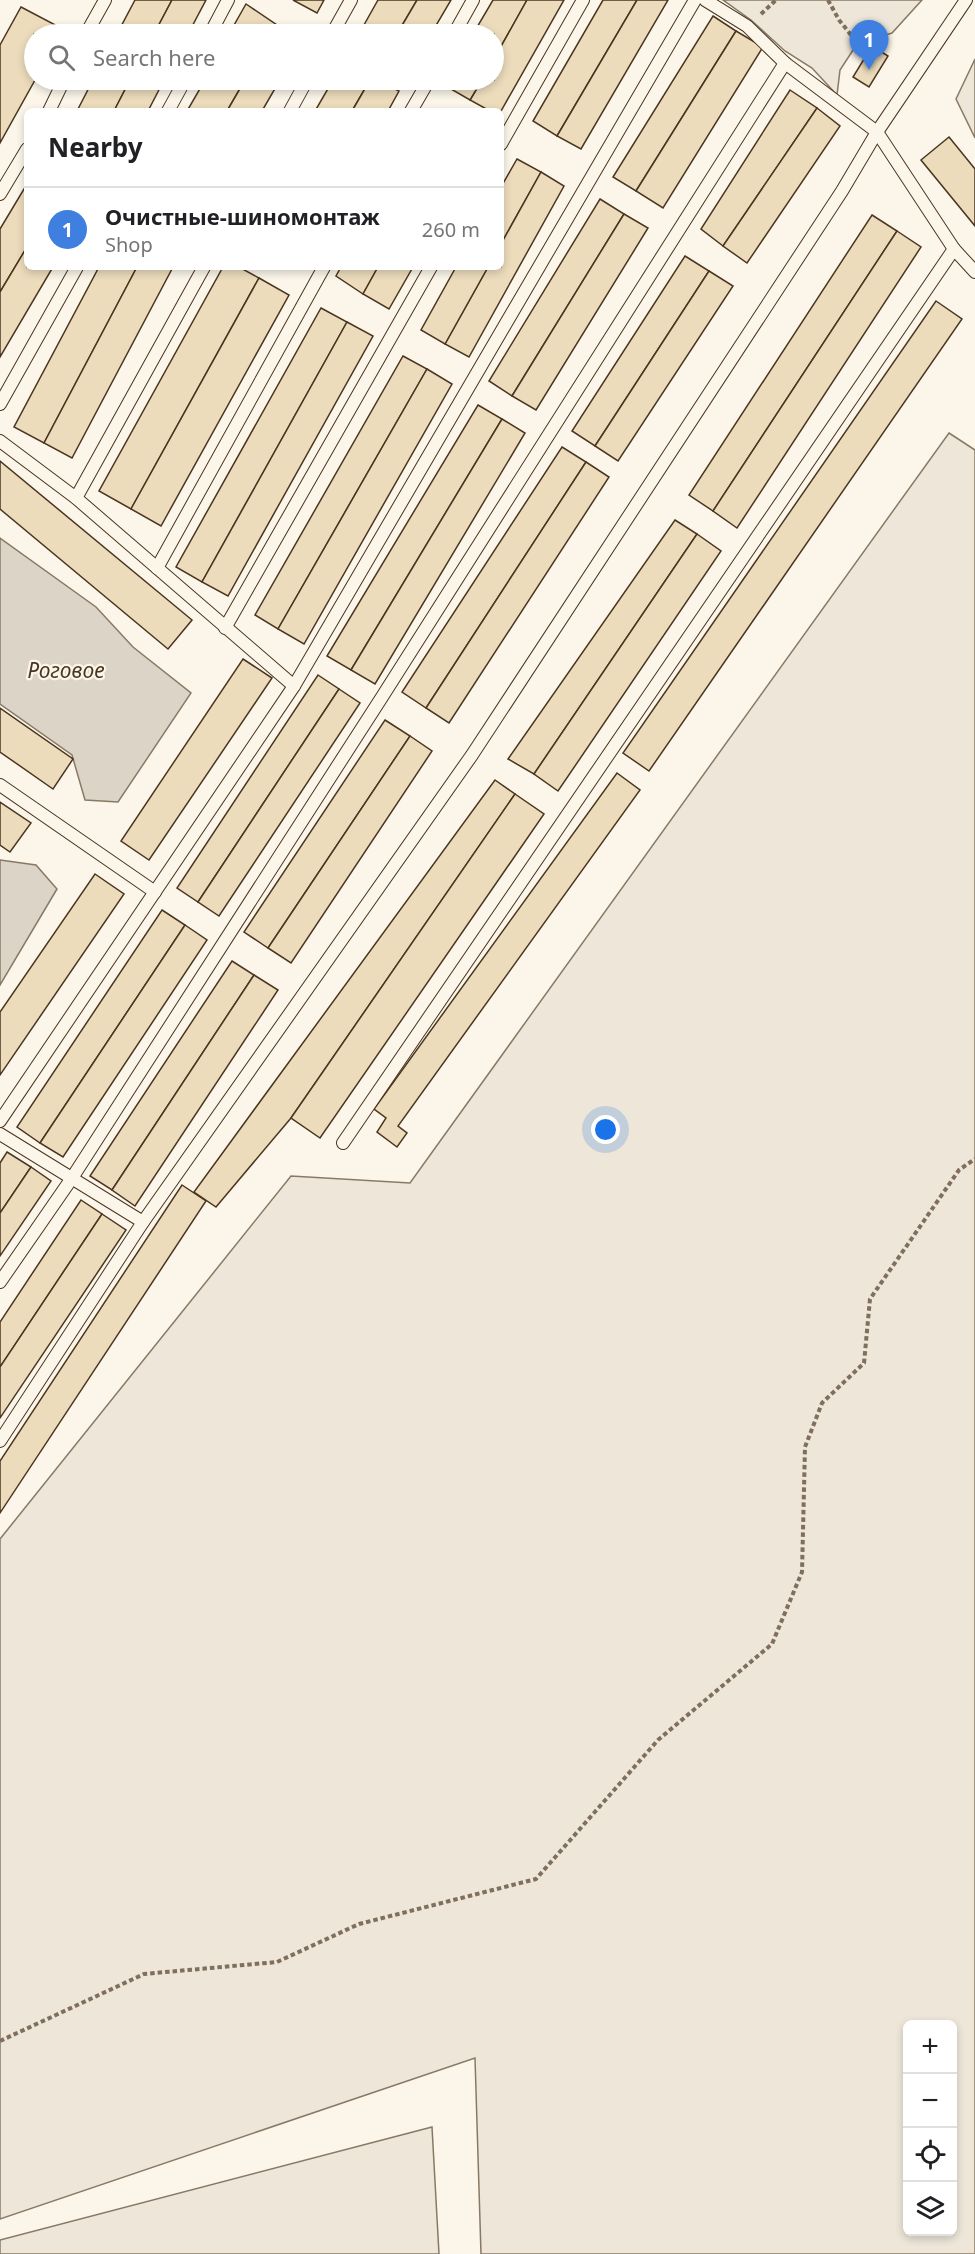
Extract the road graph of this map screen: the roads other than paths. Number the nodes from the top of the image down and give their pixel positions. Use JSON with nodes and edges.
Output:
{"nodes":[{"id":1,"x":105,"y":0,"type":"edge"},
{"id":2,"x":228,"y":0,"type":"edge"},
{"id":3,"x":351,"y":0,"type":"edge"},
{"id":4,"x":473,"y":0,"type":"edge"},
{"id":5,"x":583,"y":0,"type":"edge"},
{"id":6,"x":695,"y":0,"type":"edge"},
{"id":7,"x":705,"y":0,"type":"edge"},
{"id":8,"x":966,"y":0,"type":"edge"},
{"id":9,"x":92,"y":24,"type":"edge"},
{"id":10,"x":215,"y":24,"type":"edge"},
{"id":11,"x":338,"y":24,"type":"edge"},
{"id":12,"x":460,"y":24,"type":"edge"},
{"id":13,"x":785,"y":63,"type":"junction"},
{"id":14,"x":59,"y":90,"type":"edge"},
{"id":15,"x":180,"y":90,"type":"edge"},
{"id":16,"x":302,"y":90,"type":"edge"},
{"id":17,"x":423,"y":90,"type":"edge"},
{"id":18,"x":50,"y":108,"type":"edge"},
{"id":19,"x":170,"y":108,"type":"edge"},
{"id":20,"x":292,"y":108,"type":"edge"},
{"id":21,"x":413,"y":108,"type":"edge"},
{"id":22,"x":877,"y":132,"type":"junction"},
{"id":23,"x":504,"y":139,"type":"edge"},
{"id":24,"x":24,"y":154,"type":"edge"},
{"id":25,"x":0,"y":194,"type":"edge"},
{"id":26,"x":954,"y":249,"type":"junction"},
{"id":27,"x":75,"y":270,"type":"edge"},
{"id":28,"x":202,"y":270,"type":"edge"},
{"id":29,"x":322,"y":270,"type":"edge"},
{"id":30,"x":429,"y":270,"type":"edge"},
{"id":31,"x":975,"y":273,"type":"edge"},
{"id":32,"x":0,"y":404,"type":"edge"},
{"id":33,"x":0,"y":441,"type":"edge"},
{"id":34,"x":76,"y":498,"type":"junction"},
{"id":35,"x":157,"y":568,"type":"junction"},
{"id":36,"x":225,"y":628,"type":"junction"},
{"id":37,"x":294,"y":686,"type":"junction"},
{"id":38,"x":0,"y":785,"type":"edge"},
{"id":39,"x":155,"y":892,"type":"junction"},
{"id":40,"x":0,"y":1121,"type":"edge"},
{"id":41,"x":0,"y":1134,"type":"edge"},
{"id":42,"x":343,"y":1143,"type":"dead end"},
{"id":43,"x":72,"y":1178,"type":"junction"},
{"id":44,"x":143,"y":1222,"type":"junction"},
{"id":45,"x":0,"y":1282,"type":"edge"},
{"id":46,"x":0,"y":1441,"type":"edge"}],
"edges":[{"from":1,"to":9,"type":"lane"},
{"from":2,"to":10,"type":"lane"},
{"from":3,"to":11,"type":"lane"},
{"from":4,"to":12,"type":"lane"},
{"from":5,"to":23,"type":"lane"},
{"from":6,"to":37,"type":"lane"},
{"from":7,"to":13,"type":"lane"},
{"from":8,"to":22,"type":"lane"},
{"from":13,"to":22,"type":"lane"},
{"from":13,"to":43,"type":"lane"},
{"from":14,"to":18,"type":"lane"},
{"from":15,"to":19,"type":"lane"},
{"from":16,"to":20,"type":"lane"},
{"from":17,"to":21,"type":"lane"},
{"from":22,"to":26,"type":"lane"},
{"from":22,"to":44,"type":"lane"},
{"from":24,"to":25,"type":"lane"},
{"from":26,"to":31,"type":"lane"},
{"from":26,"to":42,"type":"lane"},
{"from":27,"to":32,"type":"lane"},
{"from":28,"to":34,"type":"lane"},
{"from":29,"to":35,"type":"lane"},
{"from":30,"to":36,"type":"lane"},
{"from":33,"to":34,"type":"lane"},
{"from":34,"to":35,"type":"lane"},
{"from":35,"to":36,"type":"lane"},
{"from":36,"to":37,"type":"lane"},
{"from":37,"to":39,"type":"lane"},
{"from":38,"to":39,"type":"lane"},
{"from":39,"to":40,"type":"lane"},
{"from":41,"to":43,"type":"lane"},
{"from":43,"to":44,"type":"lane"},
{"from":43,"to":45,"type":"lane"},
{"from":44,"to":46,"type":"lane"}]}
